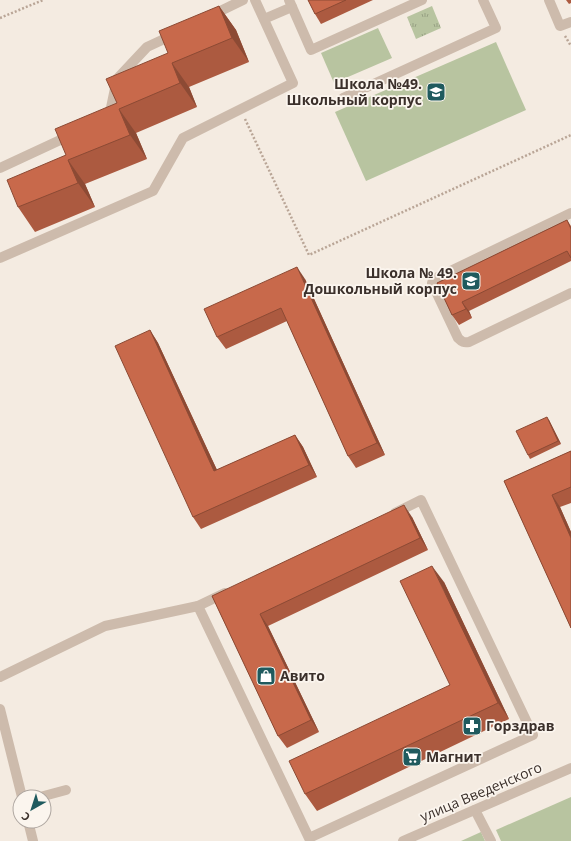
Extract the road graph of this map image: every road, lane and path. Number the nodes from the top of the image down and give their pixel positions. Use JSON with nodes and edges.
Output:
{"nodes":[{"id":1,"x":43,"y":0,"type":"edge"},
{"id":2,"x":243,"y":0,"type":"edge"},
{"id":3,"x":256,"y":0,"type":"edge"},
{"id":4,"x":422,"y":0,"type":"edge"},
{"id":5,"x":483,"y":0,"type":"edge"},
{"id":6,"x":549,"y":0,"type":"edge"},
{"id":7,"x":290,"y":3,"type":"edge"},
{"id":8,"x":0,"y":18,"type":"edge"},
{"id":9,"x":264,"y":19,"type":"junction"},
{"id":10,"x":202,"y":20,"type":"edge"},
{"id":11,"x":571,"y":22,"type":"edge"},
{"id":12,"x":181,"y":30,"type":"edge"},
{"id":13,"x":343,"y":98,"type":"dead end"},
{"id":14,"x":240,"y":109,"type":"junction"},
{"id":15,"x":101,"y":122,"type":"edge"},
{"id":16,"x":80,"y":132,"type":"edge"},
{"id":17,"x":571,"y":135,"type":"edge"},
{"id":18,"x":0,"y":168,"type":"edge"},
{"id":19,"x":571,"y":213,"type":"edge"},
{"id":20,"x":0,"y":258,"type":"edge"},
{"id":21,"x":571,"y":293,"type":"edge"},
{"id":22,"x":385,"y":517,"type":"edge"},
{"id":23,"x":234,"y":589,"type":"edge"},
{"id":24,"x":198,"y":606,"type":"junction"},
{"id":25,"x":0,"y":677,"type":"edge"},
{"id":26,"x":0,"y":709,"type":"edge"},
{"id":27,"x":571,"y":768,"type":"edge"},
{"id":28,"x":20,"y":789,"type":"edge"},
{"id":29,"x":66,"y":790,"type":"dead end"},
{"id":30,"x":52,"y":794,"type":"edge"},
{"id":31,"x":475,"y":810,"type":"junction"},
{"id":32,"x":30,"y":829,"type":"edge"},
{"id":33,"x":33,"y":841,"type":"edge"},
{"id":34,"x":403,"y":841,"type":"edge"},
{"id":35,"x":491,"y":841,"type":"edge"}],
"edges":[{"from":1,"to":8,"type":"path"},
{"from":2,"to":10,"type":"street"},
{"from":3,"to":9,"type":"street"},
{"from":4,"to":7,"type":"street"},
{"from":5,"to":13,"type":"street"},
{"from":6,"to":11,"type":"street"},
{"from":7,"to":9,"type":"street"},
{"from":9,"to":14,"type":"street"},
{"from":12,"to":15,"type":"street"},
{"from":14,"to":17,"type":"path"},
{"from":14,"to":20,"type":"street"},
{"from":16,"to":18,"type":"street"},
{"from":19,"to":21,"type":"street"},
{"from":22,"to":24,"type":"street"},
{"from":23,"to":24,"type":"street"},
{"from":24,"to":25,"type":"street"},
{"from":26,"to":28,"type":"street"},
{"from":27,"to":31,"type":"street","name":"улица Введенского"},
{"from":29,"to":30,"type":"street"},
{"from":31,"to":34,"type":"street","name":"улица Введенского"},
{"from":31,"to":35,"type":"street"},
{"from":32,"to":33,"type":"street"}]}
